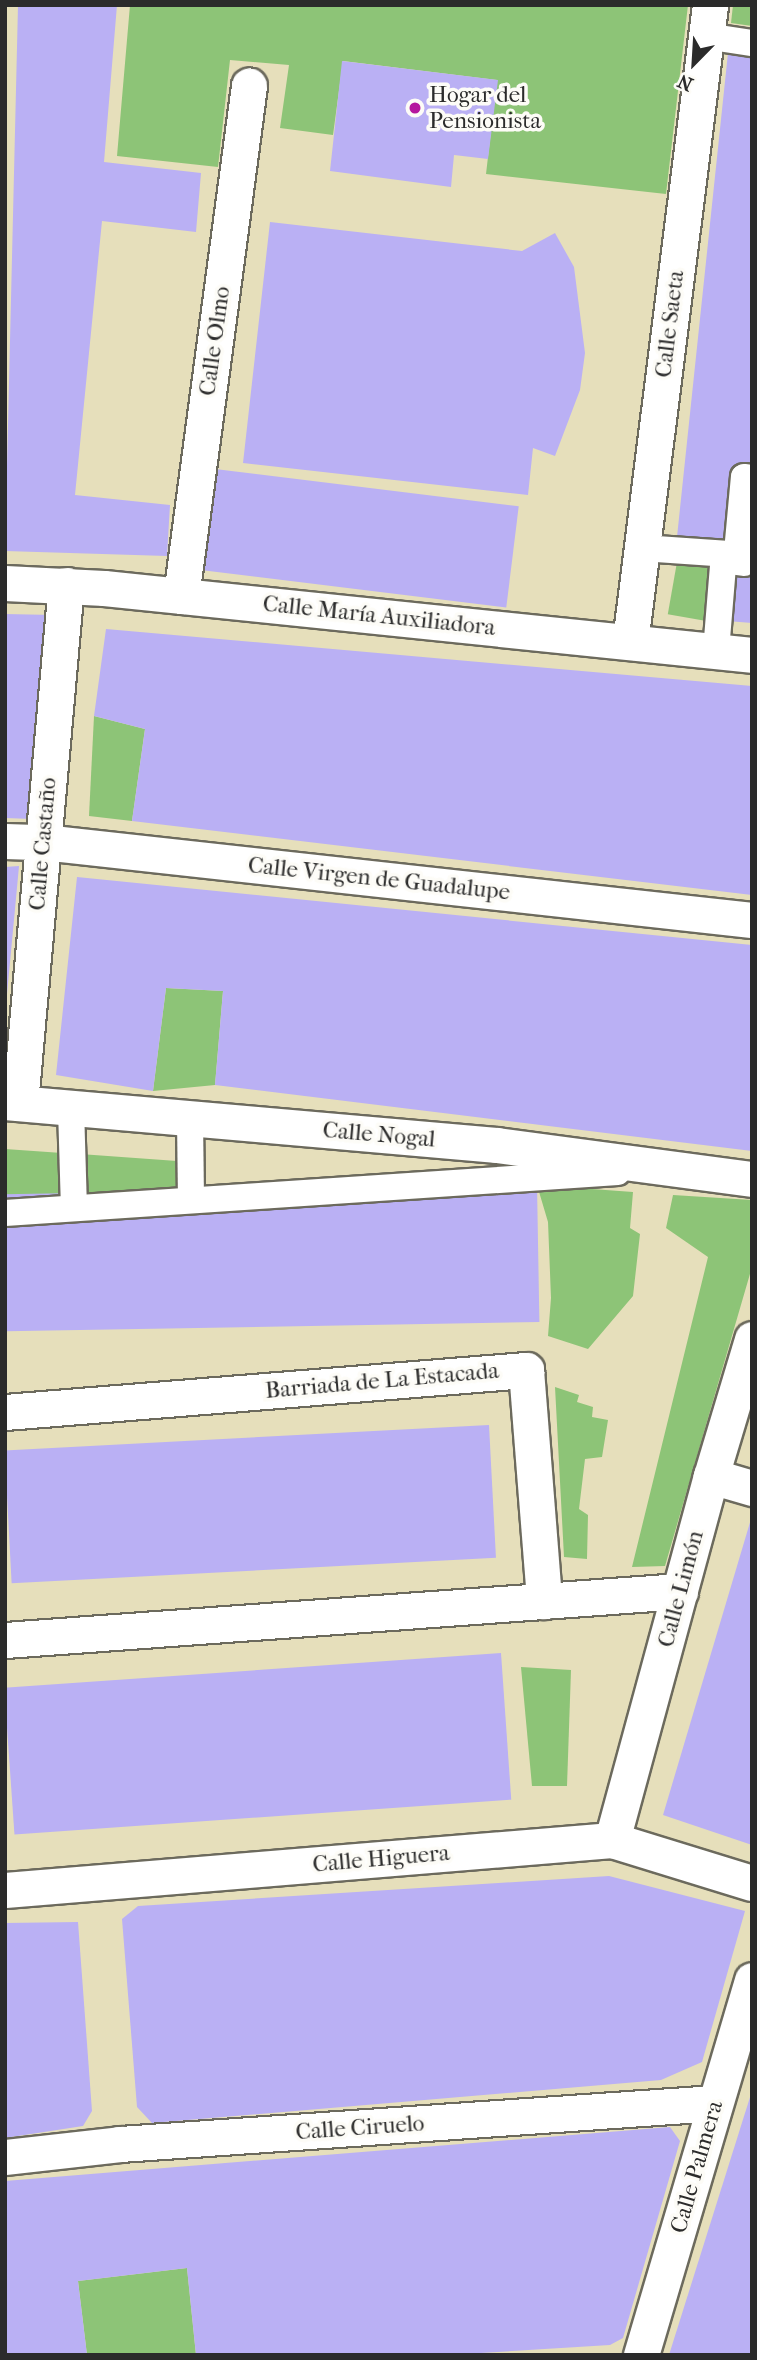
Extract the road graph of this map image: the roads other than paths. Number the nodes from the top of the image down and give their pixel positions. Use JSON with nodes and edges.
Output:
{"nodes":[{"id":1,"x":708,"y":21,"type":"edge"},
{"id":2,"x":752,"y":43,"type":"edge"},
{"id":3,"x":249,"y":86,"type":"dead end"},
{"id":4,"x":752,"y":478,"type":"edge"},
{"id":5,"x":642,"y":548,"type":"junction"},
{"id":6,"x":741,"y":555,"type":"edge"},
{"id":7,"x":5,"y":583,"type":"edge"},
{"id":8,"x":66,"y":585,"type":"junction"},
{"id":9,"x":181,"y":596,"type":"junction"},
{"id":10,"x":630,"y":642,"type":"junction"},
{"id":11,"x":716,"y":651,"type":"junction"},
{"id":12,"x":752,"y":655,"type":"edge"},
{"id":13,"x":5,"y":841,"type":"edge"},
{"id":14,"x":43,"y":842,"type":"junction"},
{"id":15,"x":752,"y":920,"type":"edge"},
{"id":16,"x":13,"y":1102,"type":"edge"},
{"id":17,"x":71,"y":1108,"type":"junction"},
{"id":18,"x":190,"y":1118,"type":"junction"},
{"id":19,"x":671,"y":1168,"type":"junction"},
{"id":20,"x":752,"y":1178,"type":"edge"},
{"id":21,"x":191,"y":1200,"type":"junction"},
{"id":22,"x":74,"y":1208,"type":"junction"},
{"id":23,"x":5,"y":1213,"type":"edge"},
{"id":24,"x":752,"y":1339,"type":"edge"},
{"id":25,"x":5,"y":1412,"type":"edge"},
{"id":26,"x":711,"y":1476,"type":"junction"},
{"id":27,"x":752,"y":1489,"type":"edge"},
{"id":28,"x":680,"y":1591,"type":"junction"},
{"id":29,"x":544,"y":1601,"type":"junction"},
{"id":30,"x":5,"y":1640,"type":"edge"},
{"id":31,"x":612,"y":1840,"type":"junction"},
{"id":32,"x":752,"y":1883,"type":"edge"},
{"id":33,"x":5,"y":1891,"type":"edge"},
{"id":34,"x":752,"y":1980,"type":"edge"},
{"id":35,"x":715,"y":2104,"type":"junction"},
{"id":36,"x":5,"y":2157,"type":"edge"},
{"id":37,"x":641,"y":2355,"type":"edge"}],
"edges":[{"from":1,"to":2,"type":"street"},
{"from":1,"to":5,"type":"street","name":"Calle Saeta"},
{"from":3,"to":9,"type":"street","name":"Calle Olmo"},
{"from":4,"to":6,"type":"street"},
{"from":5,"to":6,"type":"street"},
{"from":5,"to":10,"type":"street","name":"Calle Saeta"},
{"from":6,"to":11,"type":"street"},
{"from":7,"to":8,"type":"street","name":"Calle María Auxiliadora"},
{"from":8,"to":9,"type":"street","name":"Calle María Auxiliadora"},
{"from":8,"to":14,"type":"street","name":"Calle Castaño"},
{"from":9,"to":10,"type":"street","name":"Calle María Auxiliadora"},
{"from":10,"to":11,"type":"street","name":"Calle María Auxiliadora"},
{"from":11,"to":12,"type":"street","name":"Calle María Auxiliadora"},
{"from":13,"to":14,"type":"street","name":"Calle Virgen de Guadalupe"},
{"from":14,"to":15,"type":"street","name":"Calle Virgen de Guadalupe"},
{"from":14,"to":16,"type":"street","name":"Calle Castaño"},
{"from":16,"to":17,"type":"street","name":"Calle Nogal"},
{"from":17,"to":18,"type":"street","name":"Calle Nogal"},
{"from":17,"to":22,"type":"street"},
{"from":18,"to":19,"type":"street","name":"Calle Nogal"},
{"from":18,"to":21,"type":"street"},
{"from":19,"to":20,"type":"street","name":"Calle Nogal"},
{"from":19,"to":21,"type":"street"},
{"from":21,"to":22,"type":"street"},
{"from":22,"to":23,"type":"street"},
{"from":24,"to":26,"type":"street","name":"Calle Limón"},
{"from":25,"to":29,"type":"street","name":"Barriada de La Estacada"},
{"from":26,"to":27,"type":"street"},
{"from":26,"to":28,"type":"street","name":"Calle Limón"},
{"from":28,"to":29,"type":"street"},
{"from":28,"to":31,"type":"street","name":"Calle Limón"},
{"from":29,"to":30,"type":"street"},
{"from":31,"to":32,"type":"street","name":"Calle Higuera"},
{"from":31,"to":33,"type":"street","name":"Calle Higuera"},
{"from":34,"to":35,"type":"street","name":"Calle Palmera"},
{"from":35,"to":36,"type":"street","name":"Calle Ciruelo"},
{"from":35,"to":37,"type":"street","name":"Calle Palmera"}]}
